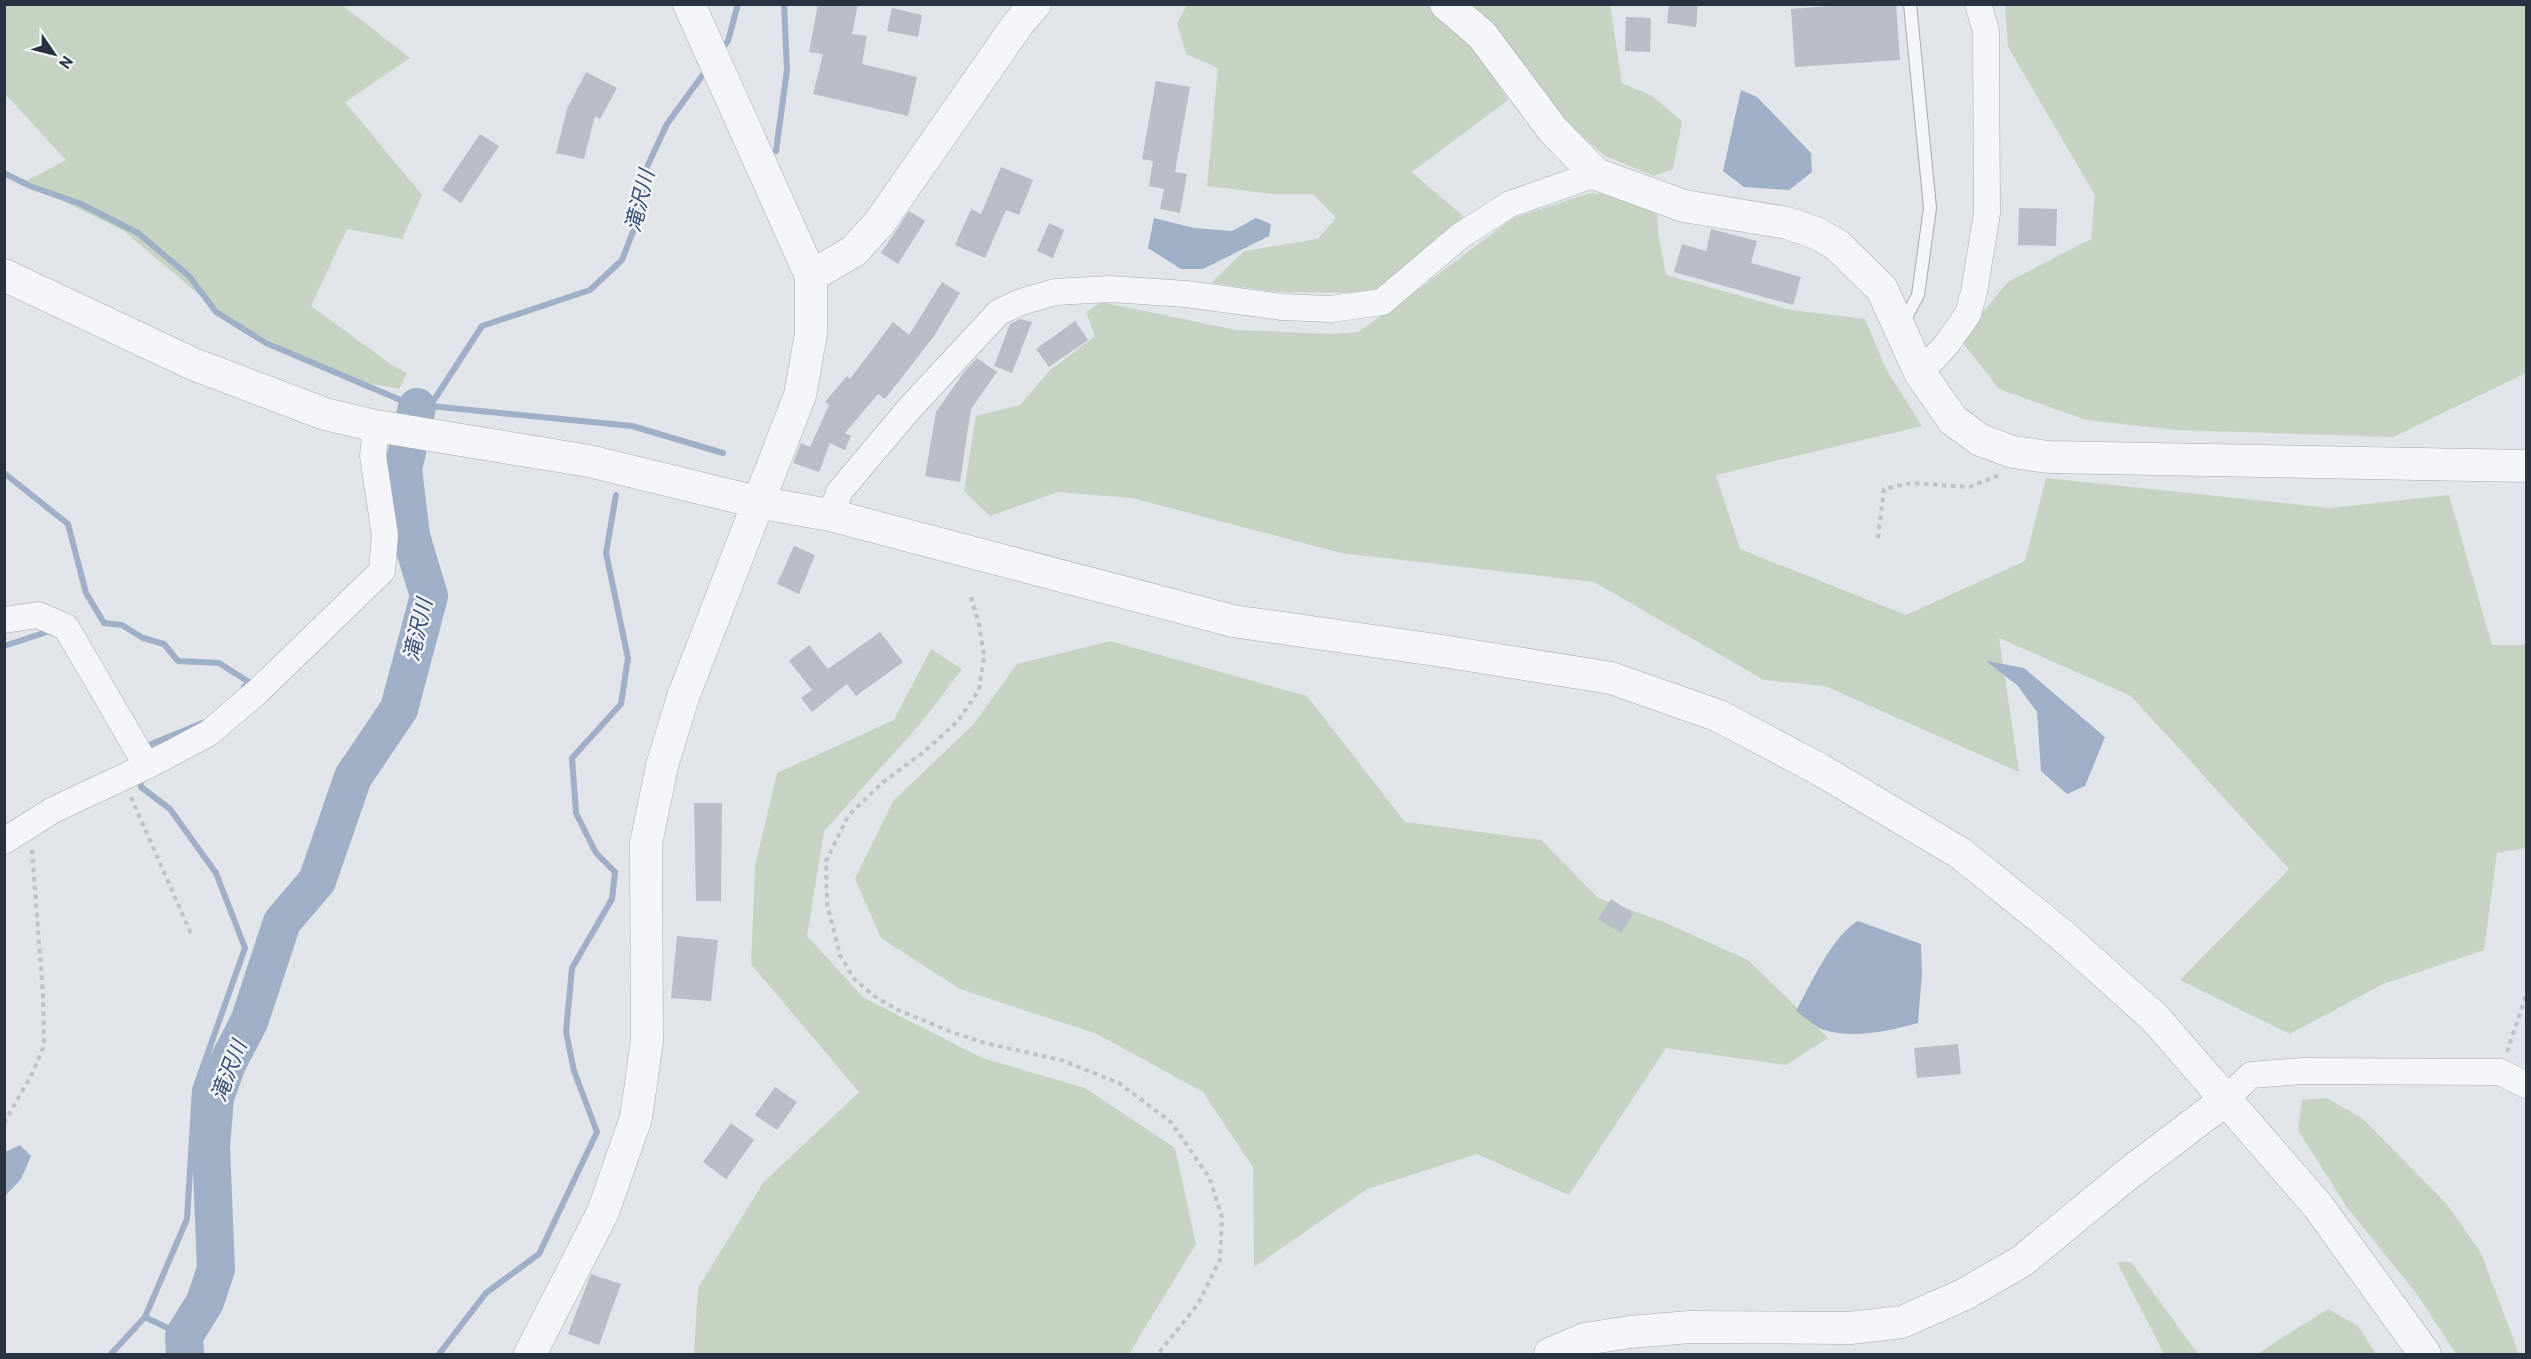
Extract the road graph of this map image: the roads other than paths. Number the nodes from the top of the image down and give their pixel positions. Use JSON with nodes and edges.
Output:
{"nodes":[{"id":1,"x":689,"y":4,"type":"edge"},
{"id":2,"x":1035,"y":4,"type":"edge"},
{"id":3,"x":1446,"y":4,"type":"edge"},
{"id":4,"x":1910,"y":4,"type":"edge"},
{"id":5,"x":1978,"y":4,"type":"edge"},
{"id":6,"x":1596,"y":174,"type":"junction"},
{"id":7,"x":4,"y":274,"type":"edge"},
{"id":8,"x":811,"y":276,"type":"junction"},
{"id":9,"x":1900,"y":329,"type":"junction"},
{"id":10,"x":1920,"y":373,"type":"junction"},
{"id":11,"x":375,"y":426,"type":"junction"},
{"id":12,"x":2526,"y":466,"type":"edge"},
{"id":13,"x":757,"y":502,"type":"junction"},
{"id":14,"x":830,"y":514,"type":"junction"},
{"id":15,"x":4,"y":620,"type":"edge"},
{"id":16,"x":147,"y":766,"type":"junction"},
{"id":17,"x":11,"y":837,"type":"edge"},
{"id":18,"x":2526,"y":1085,"type":"edge"},
{"id":19,"x":2224,"y":1101,"type":"junction"},
{"id":20,"x":530,"y":1354,"type":"edge"},
{"id":21,"x":1550,"y":1354,"type":"edge"},
{"id":22,"x":2424,"y":1354,"type":"edge"}],
"edges":[{"from":1,"to":8,"type":"street"},
{"from":2,"to":8,"type":"street"},
{"from":3,"to":6,"type":"street"},
{"from":4,"to":9,"type":"lane"},
{"from":5,"to":10,"type":"street"},
{"from":6,"to":9,"type":"street"},
{"from":6,"to":14,"type":"street"},
{"from":7,"to":11,"type":"street"},
{"from":8,"to":13,"type":"street"},
{"from":9,"to":10,"type":"street"},
{"from":10,"to":12,"type":"street"},
{"from":11,"to":13,"type":"street"},
{"from":11,"to":16,"type":"street"},
{"from":13,"to":14,"type":"street"},
{"from":13,"to":20,"type":"street"},
{"from":14,"to":19,"type":"street"},
{"from":15,"to":16,"type":"street"},
{"from":16,"to":17,"type":"street"},
{"from":18,"to":19,"type":"street"},
{"from":19,"to":21,"type":"street"},
{"from":19,"to":22,"type":"street"}]}
